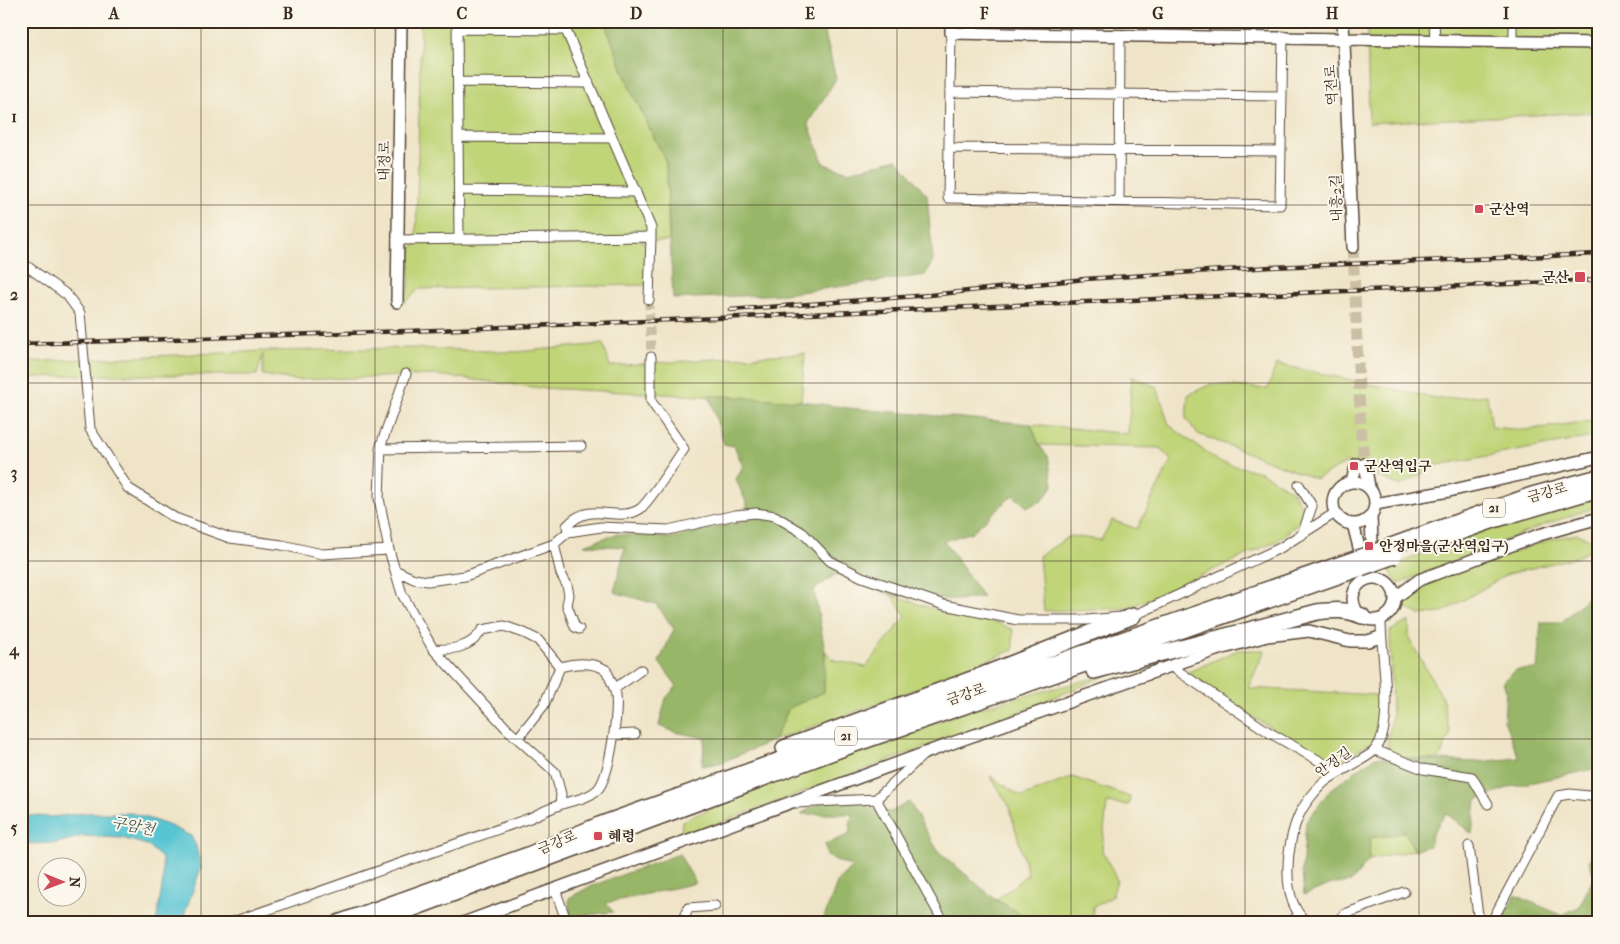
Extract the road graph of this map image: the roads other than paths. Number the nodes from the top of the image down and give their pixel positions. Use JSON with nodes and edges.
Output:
{"nodes":[{"id":1,"x":401,"y":21,"type":"edge"},
{"id":2,"x":1343,"y":21,"type":"edge"},
{"id":3,"x":1434,"y":21,"type":"edge"},
{"id":4,"x":1513,"y":21,"type":"edge"},
{"id":5,"x":457,"y":25,"type":"edge"},
{"id":6,"x":564,"y":26,"type":"edge"},
{"id":7,"x":951,"y":27,"type":"edge"},
{"id":8,"x":1120,"y":35,"type":"junction"},
{"id":9,"x":1283,"y":36,"type":"junction"},
{"id":10,"x":1343,"y":37,"type":"junction"},
{"id":11,"x":1435,"y":40,"type":"junction"},
{"id":12,"x":1513,"y":42,"type":"junction"},
{"id":13,"x":1599,"y":43,"type":"edge"},
{"id":14,"x":458,"y":82,"type":"junction"},
{"id":15,"x":589,"y":83,"type":"junction"},
{"id":16,"x":950,"y":92,"type":"junction"},
{"id":17,"x":1121,"y":94,"type":"junction"},
{"id":18,"x":1282,"y":96,"type":"junction"},
{"id":19,"x":458,"y":137,"type":"junction"},
{"id":20,"x":612,"y":138,"type":"junction"},
{"id":21,"x":949,"y":148,"type":"junction"},
{"id":22,"x":1350,"y":148,"type":"joint"},
{"id":23,"x":1120,"y":150,"type":"junction"},
{"id":24,"x":1281,"y":151,"type":"junction"},
{"id":25,"x":459,"y":190,"type":"junction"},
{"id":26,"x":636,"y":192,"type":"junction"},
{"id":27,"x":1119,"y":202,"type":"junction"},
{"id":28,"x":651,"y":237,"type":"junction"},
{"id":29,"x":459,"y":239,"type":"junction"},
{"id":30,"x":397,"y":240,"type":"junction"},
{"id":31,"x":1352,"y":247,"type":"tunnel mouth"},
{"id":32,"x":21,"y":262,"type":"edge"},
{"id":33,"x":650,"y":300,"type":"tunnel mouth"},
{"id":34,"x":398,"y":302,"type":"dead end"},
{"id":35,"x":651,"y":357,"type":"tunnel mouth"},
{"id":36,"x":406,"y":374,"type":"dead end"},
{"id":37,"x":581,"y":446,"type":"dead end"},
{"id":38,"x":380,"y":449,"type":"junction"},
{"id":39,"x":1599,"y":457,"type":"edge"},
{"id":40,"x":1599,"y":477,"type":"edge"},
{"id":41,"x":1352,"y":481,"type":"junction"},
{"id":42,"x":1299,"y":485,"type":"dead end"},
{"id":43,"x":1369,"y":486,"type":"junction"},
{"id":44,"x":1599,"y":489,"type":"edge"},
{"id":45,"x":1375,"y":504,"type":"junction"},
{"id":46,"x":1335,"y":513,"type":"junction"},
{"id":47,"x":1371,"y":516,"type":"junction"},
{"id":48,"x":1599,"y":518,"type":"edge"},
{"id":49,"x":1353,"y":524,"type":"junction"},
{"id":50,"x":568,"y":532,"type":"junction"},
{"id":51,"x":1301,"y":535,"type":"junction"},
{"id":52,"x":554,"y":544,"type":"junction"},
{"id":53,"x":389,"y":550,"type":"junction"},
{"id":54,"x":1392,"y":551,"type":"junction"},
{"id":55,"x":1361,"y":569,"type":"junction"},
{"id":56,"x":397,"y":571,"type":"junction"},
{"id":57,"x":1379,"y":579,"type":"junction"},
{"id":58,"x":1394,"y":598,"type":"junction"},
{"id":59,"x":1133,"y":616,"type":"junction"},
{"id":60,"x":1362,"y":616,"type":"junction"},
{"id":61,"x":1381,"y":618,"type":"junction"},
{"id":62,"x":579,"y":629,"type":"dead end"},
{"id":63,"x":1380,"y":637,"type":"junction"},
{"id":64,"x":434,"y":649,"type":"junction"},
{"id":65,"x":560,"y":667,"type":"junction"},
{"id":66,"x":1172,"y":668,"type":"junction"},
{"id":67,"x":641,"y":670,"type":"dead end"},
{"id":68,"x":614,"y":689,"type":"junction"},
{"id":69,"x":984,"y":700,"type":"junction"},
{"id":70,"x":635,"y":734,"type":"dead end"},
{"id":71,"x":614,"y":735,"type":"junction"},
{"id":72,"x":518,"y":738,"type":"junction"},
{"id":73,"x":1375,"y":750,"type":"junction"},
{"id":74,"x":926,"y":753,"type":"junction"},
{"id":75,"x":1339,"y":772,"type":"junction"},
{"id":76,"x":1599,"y":796,"type":"edge"},
{"id":77,"x":876,"y":799,"type":"junction"},
{"id":78,"x":786,"y":804,"type":"junction"},
{"id":79,"x":1488,"y":804,"type":"dead end"},
{"id":80,"x":560,"y":805,"type":"junction"},
{"id":81,"x":599,"y":824,"type":"junction"},
{"id":82,"x":1469,"y":846,"type":"dead end"},
{"id":83,"x":556,"y":889,"type":"junction"},
{"id":84,"x":1404,"y":892,"type":"dead end"},
{"id":85,"x":715,"y":906,"type":"dead end"},
{"id":86,"x":1298,"y":916,"type":"junction"},
{"id":87,"x":230,"y":923,"type":"edge"},
{"id":88,"x":338,"y":923,"type":"edge"},
{"id":89,"x":374,"y":923,"type":"edge"},
{"id":90,"x":463,"y":923,"type":"edge"},
{"id":91,"x":567,"y":923,"type":"edge"},
{"id":92,"x":683,"y":923,"type":"edge"},
{"id":93,"x":944,"y":923,"type":"edge"},
{"id":94,"x":1289,"y":923,"type":"edge"},
{"id":95,"x":1308,"y":923,"type":"edge"},
{"id":96,"x":1338,"y":923,"type":"edge"},
{"id":97,"x":1479,"y":923,"type":"edge"},
{"id":98,"x":1491,"y":923,"type":"edge"}],
"edges":[{"from":1,"to":30,"type":"street","name":"내정로"},
{"from":2,"to":10,"type":"street","name":"역전로"},
{"from":3,"to":11,"type":"street"},
{"from":4,"to":12,"type":"street"},
{"from":5,"to":6,"type":"street"},
{"from":5,"to":14,"type":"street"},
{"from":6,"to":15,"type":"street"},
{"from":7,"to":8,"type":"street"},
{"from":7,"to":16,"type":"street"},
{"from":8,"to":9,"type":"street"},
{"from":8,"to":17,"type":"street"},
{"from":9,"to":10,"type":"street"},
{"from":9,"to":18,"type":"street"},
{"from":10,"to":11,"type":"street"},
{"from":10,"to":22,"type":"street","name":"역전로"},
{"from":11,"to":12,"type":"street"},
{"from":12,"to":13,"type":"street"},
{"from":14,"to":15,"type":"street"},
{"from":14,"to":19,"type":"street"},
{"from":15,"to":20,"type":"street"},
{"from":16,"to":17,"type":"street"},
{"from":16,"to":21,"type":"street"},
{"from":17,"to":18,"type":"street"},
{"from":17,"to":23,"type":"street"},
{"from":18,"to":24,"type":"street"},
{"from":19,"to":20,"type":"street"},
{"from":19,"to":25,"type":"street"},
{"from":20,"to":26,"type":"street"},
{"from":21,"to":23,"type":"street"},
{"from":21,"to":27,"type":"street"},
{"from":22,"to":31,"type":"street","name":"내흥2길"},
{"from":23,"to":24,"type":"street"},
{"from":23,"to":27,"type":"street"},
{"from":24,"to":27,"type":"street"},
{"from":25,"to":26,"type":"street"},
{"from":25,"to":29,"type":"street"},
{"from":26,"to":28,"type":"street"},
{"from":28,"to":29,"type":"street"},
{"from":28,"to":33,"type":"street"},
{"from":29,"to":30,"type":"street"},
{"from":30,"to":34,"type":"street","name":"내정로"},
{"from":32,"to":53,"type":"street"},
{"from":35,"to":50,"type":"street"},
{"from":36,"to":38,"type":"street"},
{"from":37,"to":38,"type":"street"},
{"from":38,"to":53,"type":"street"},
{"from":39,"to":45,"type":"street"},
{"from":40,"to":54,"type":"highway","name":"금강로","number":"21"},
{"from":41,"to":43,"type":"street"},
{"from":41,"to":43,"type":"street"},
{"from":41,"to":46,"type":"street"},
{"from":42,"to":51,"type":"street"},
{"from":43,"to":45,"type":"street"},
{"from":44,"to":54,"type":"highway","name":"금강로","number":"21"},
{"from":45,"to":47,"type":"street"},
{"from":46,"to":49,"type":"street"},
{"from":46,"to":51,"type":"street"},
{"from":47,"to":49,"type":"street"},
{"from":47,"to":57,"type":"street"},
{"from":48,"to":58,"type":"street"},
{"from":49,"to":55,"type":"street"},
{"from":50,"to":52,"type":"street"},
{"from":50,"to":59,"type":"street"},
{"from":51,"to":59,"type":"street"},
{"from":52,"to":56,"type":"street"},
{"from":52,"to":62,"type":"street"},
{"from":53,"to":56,"type":"street"},
{"from":54,"to":55,"type":"highway","name":"금강로","number":"21","bridge":true},
{"from":55,"to":57,"type":"street"},
{"from":55,"to":60,"type":"street"},
{"from":55,"to":69,"type":"highway","name":"금강로","number":"21"},
{"from":55,"to":81,"type":"highway","name":"금강로","number":"21"},
{"from":56,"to":64,"type":"street"},
{"from":57,"to":58,"type":"street"},
{"from":58,"to":61,"type":"street"},
{"from":59,"to":81,"type":"highway"},
{"from":60,"to":61,"type":"street"},
{"from":60,"to":69,"type":"highway"},
{"from":61,"to":63,"type":"street"},
{"from":63,"to":66,"type":"street"},
{"from":63,"to":73,"type":"street"},
{"from":64,"to":65,"type":"street"},
{"from":64,"to":72,"type":"street"},
{"from":65,"to":68,"type":"street"},
{"from":65,"to":72,"type":"street"},
{"from":66,"to":74,"type":"street"},
{"from":66,"to":75,"type":"street"},
{"from":67,"to":68,"type":"street"},
{"from":68,"to":71,"type":"street"},
{"from":69,"to":89,"type":"highway","name":"금강로","number":"21"},
{"from":70,"to":71,"type":"street"},
{"from":71,"to":80,"type":"street"},
{"from":72,"to":80,"type":"street"},
{"from":73,"to":75,"type":"street","name":"안정길"},
{"from":73,"to":79,"type":"street"},
{"from":74,"to":77,"type":"street"},
{"from":74,"to":78,"type":"street"},
{"from":75,"to":86,"type":"street","name":"안정길"},
{"from":76,"to":98,"type":"street"},
{"from":77,"to":78,"type":"street"},
{"from":77,"to":93,"type":"street"},
{"from":78,"to":83,"type":"street"},
{"from":80,"to":87,"type":"street"},
{"from":81,"to":88,"type":"highway","name":"금강로","number":"21"},
{"from":82,"to":97,"type":"street"},
{"from":83,"to":90,"type":"street"},
{"from":83,"to":91,"type":"street"},
{"from":84,"to":96,"type":"street"},
{"from":85,"to":92,"type":"street"},
{"from":86,"to":94,"type":"street"},
{"from":86,"to":95,"type":"street"}]}
